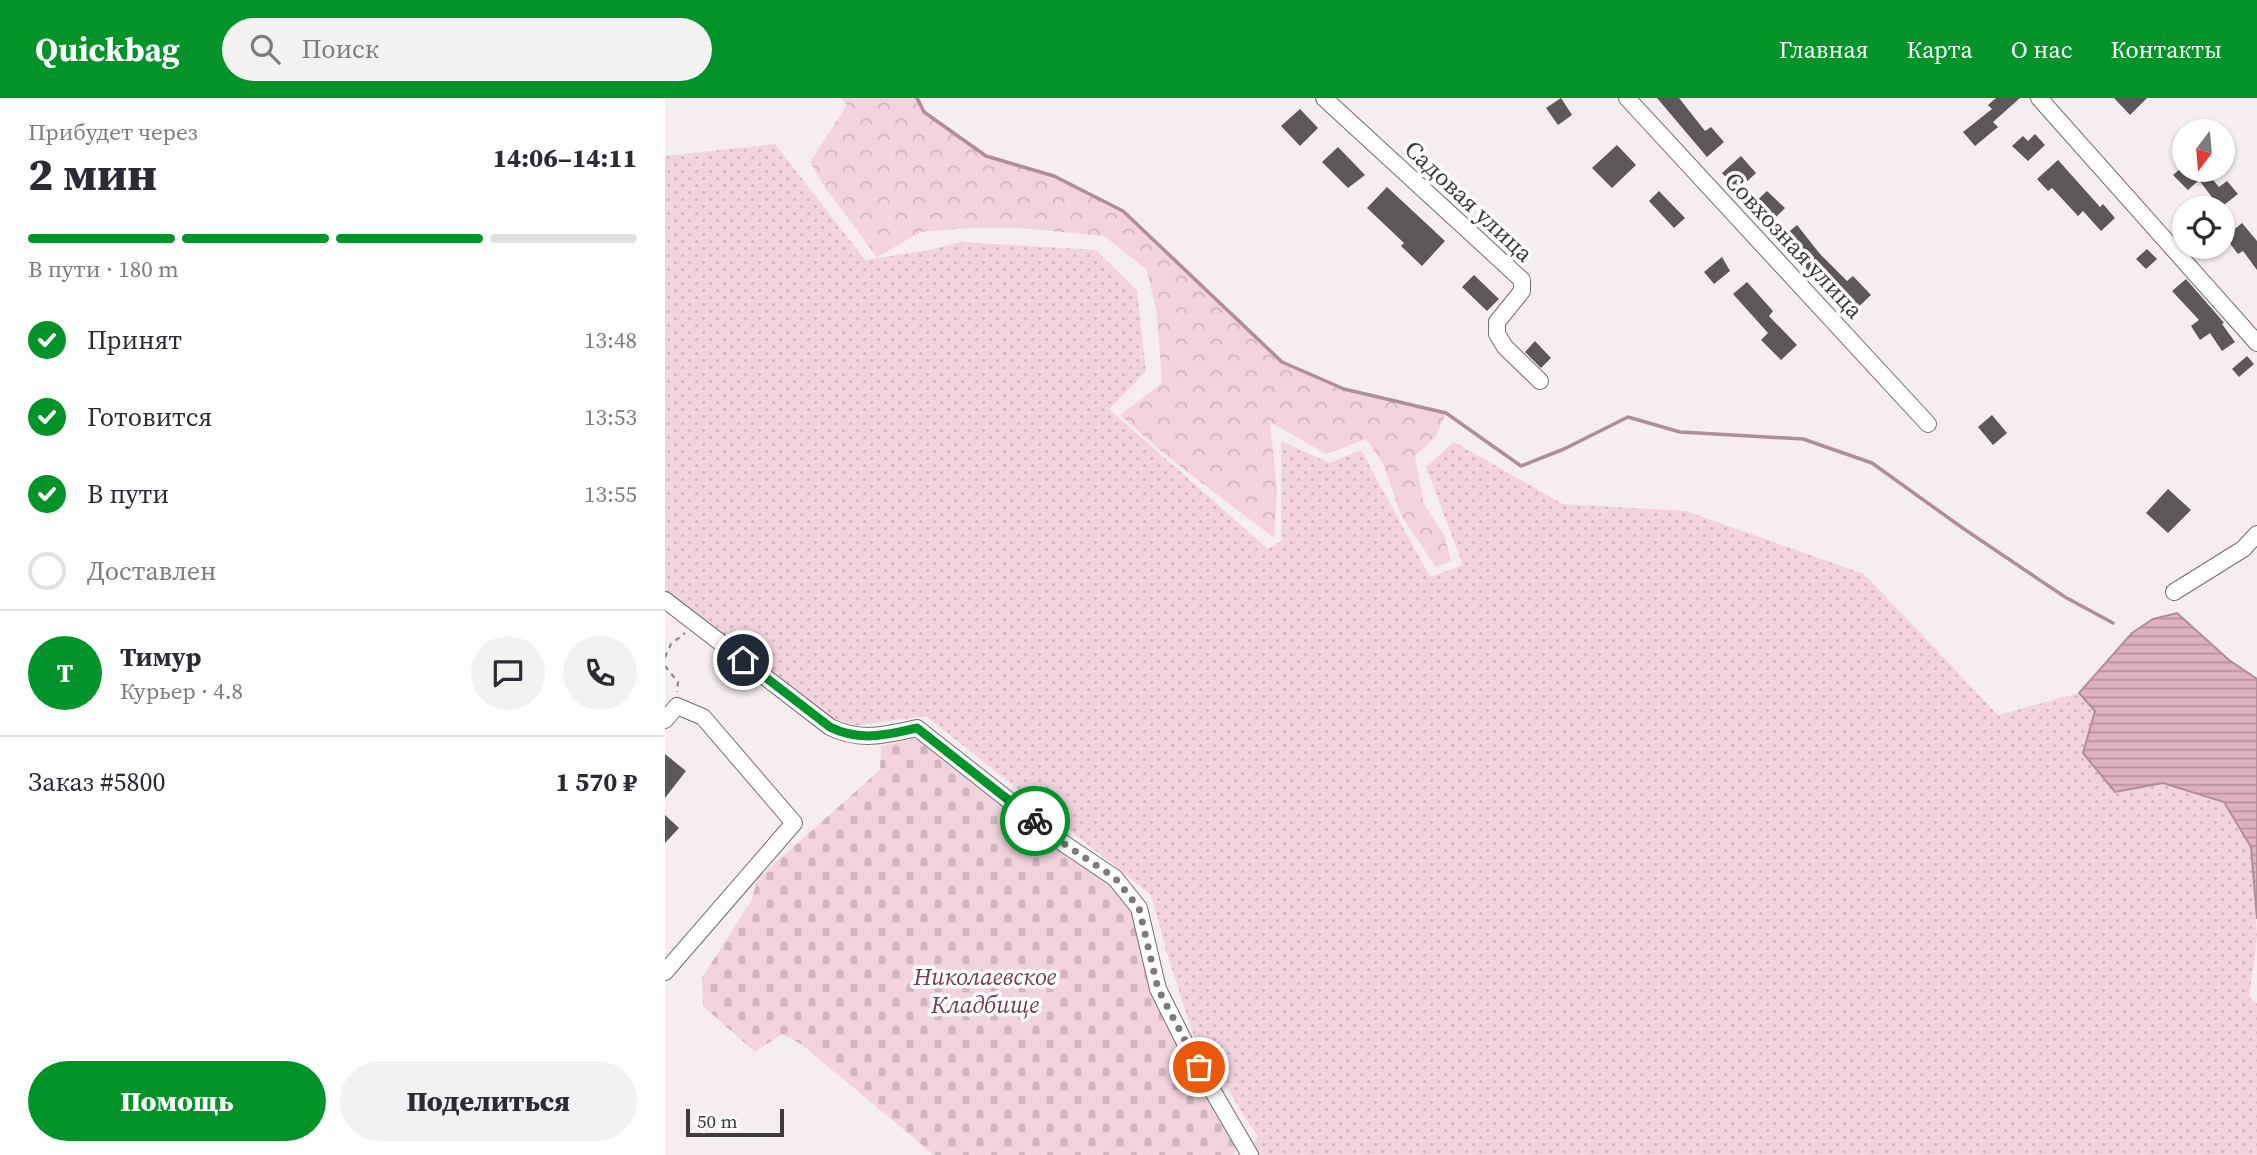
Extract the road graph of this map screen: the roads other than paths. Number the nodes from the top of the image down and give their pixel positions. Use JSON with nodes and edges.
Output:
{"nodes":[{"id":1,"x":1324,"y":98,"type":"edge"},
{"id":2,"x":1627,"y":98,"type":"edge"},
{"id":3,"x":2039,"y":98,"type":"edge"},
{"id":4,"x":2257,"y":343,"type":"edge"},
{"id":5,"x":1540,"y":382,"type":"dead end"},
{"id":6,"x":1928,"y":424,"type":"dead end"},
{"id":7,"x":2257,"y":534,"type":"edge"},
{"id":8,"x":2173,"y":592,"type":"dead end"},
{"id":9,"x":665,"y":600,"type":"edge"},
{"id":10,"x":665,"y":720,"type":"edge"},
{"id":11,"x":665,"y":972,"type":"edge"},
{"id":12,"x":1250,"y":1155,"type":"edge"}],
"edges":[{"from":1,"to":5,"type":"street","name":"Садовая улица"},
{"from":2,"to":6,"type":"street","name":"Совхозная улица"},
{"from":3,"to":4,"type":"street"},
{"from":7,"to":8,"type":"street"},
{"from":9,"to":12,"type":"street"},
{"from":10,"to":11,"type":"street"}]}
